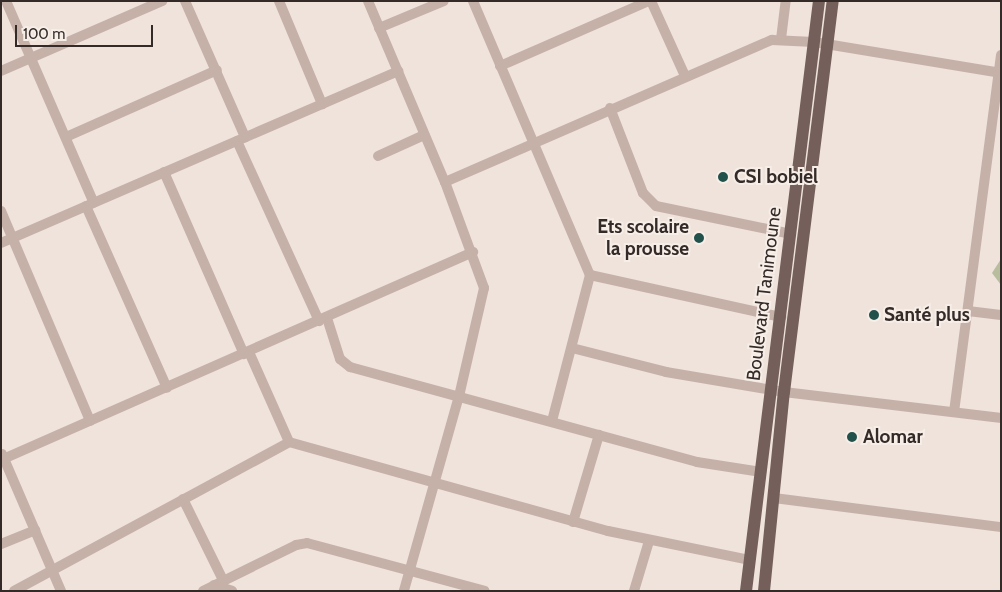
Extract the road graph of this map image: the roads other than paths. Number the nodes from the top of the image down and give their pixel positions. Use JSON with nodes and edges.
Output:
{"nodes":[{"id":1,"x":6,"y":1,"type":"edge"},
{"id":2,"x":162,"y":1,"type":"edge"},
{"id":3,"x":185,"y":1,"type":"edge"},
{"id":4,"x":279,"y":1,"type":"edge"},
{"id":5,"x":368,"y":1,"type":"edge"},
{"id":6,"x":444,"y":1,"type":"edge"},
{"id":7,"x":473,"y":1,"type":"edge"},
{"id":8,"x":650,"y":1,"type":"edge"},
{"id":9,"x":786,"y":1,"type":"edge"},
{"id":10,"x":819,"y":1,"type":"edge"},
{"id":11,"x":833,"y":1,"type":"edge"},
{"id":12,"x":379,"y":28,"type":"junction"},
{"id":13,"x":781,"y":39,"type":"junction"},
{"id":14,"x":814,"y":42,"type":"junction"},
{"id":15,"x":828,"y":44,"type":"junction"},
{"id":16,"x":1001,"y":55,"type":"edge"},
{"id":17,"x":32,"y":58,"type":"junction"},
{"id":18,"x":500,"y":66,"type":"junction"},
{"id":19,"x":217,"y":70,"type":"junction"},
{"id":20,"x":1,"y":71,"type":"edge"},
{"id":21,"x":398,"y":71,"type":"junction"},
{"id":22,"x":1000,"y":73,"type":"edge"},
{"id":23,"x":685,"y":76,"type":"junction"},
{"id":24,"x":322,"y":104,"type":"junction"},
{"id":25,"x":610,"y":108,"type":"junction"},
{"id":26,"x":424,"y":135,"type":"junction"},
{"id":27,"x":66,"y":137,"type":"junction"},
{"id":28,"x":241,"y":139,"type":"junction"},
{"id":29,"x":532,"y":142,"type":"junction"},
{"id":30,"x":378,"y":156,"type":"dead end"},
{"id":31,"x":164,"y":172,"type":"junction"},
{"id":32,"x":445,"y":182,"type":"junction"},
{"id":33,"x":90,"y":205,"type":"junction"},
{"id":34,"x":1,"y":211,"type":"edge"},
{"id":35,"x":791,"y":234,"type":"junction"},
{"id":36,"x":13,"y":238,"type":"junction"},
{"id":37,"x":1,"y":243,"type":"edge"},
{"id":38,"x":473,"y":252,"type":"junction"},
{"id":39,"x":590,"y":275,"type":"junction"},
{"id":40,"x":968,"y":311,"type":"junction"},
{"id":41,"x":1001,"y":315,"type":"edge"},
{"id":42,"x":781,"y":317,"type":"junction"},
{"id":43,"x":323,"y":320,"type":"junction"},
{"id":44,"x":572,"y":348,"type":"junction"},
{"id":45,"x":246,"y":353,"type":"junction"},
{"id":46,"x":167,"y":388,"type":"junction"},
{"id":47,"x":778,"y":390,"type":"junction"},
{"id":48,"x":459,"y":396,"type":"junction"},
{"id":49,"x":954,"y":412,"type":"junction"},
{"id":50,"x":1001,"y":418,"type":"edge"},
{"id":51,"x":552,"y":421,"type":"junction"},
{"id":52,"x":90,"y":422,"type":"junction"},
{"id":53,"x":599,"y":435,"type":"junction"},
{"id":54,"x":289,"y":442,"type":"junction"},
{"id":55,"x":2,"y":458,"type":"edge"},
{"id":56,"x":761,"y":472,"type":"junction"},
{"id":57,"x":434,"y":484,"type":"junction"},
{"id":58,"x":774,"y":498,"type":"junction"},
{"id":59,"x":183,"y":499,"type":"junction"},
{"id":60,"x":574,"y":522,"type":"junction"},
{"id":61,"x":1001,"y":527,"type":"edge"},
{"id":62,"x":34,"y":530,"type":"junction"},
{"id":63,"x":649,"y":541,"type":"junction"},
{"id":64,"x":1,"y":544,"type":"edge"},
{"id":65,"x":750,"y":560,"type":"junction"},
{"id":66,"x":52,"y":570,"type":"junction"},
{"id":67,"x":409,"y":571,"type":"junction"},
{"id":68,"x":223,"y":580,"type":"junction"},
{"id":69,"x":214,"y":585,"type":"junction"},
{"id":70,"x":14,"y":591,"type":"edge"},
{"id":71,"x":61,"y":591,"type":"edge"},
{"id":72,"x":203,"y":591,"type":"edge"},
{"id":73,"x":232,"y":591,"type":"edge"},
{"id":74,"x":404,"y":591,"type":"edge"},
{"id":75,"x":485,"y":591,"type":"edge"},
{"id":76,"x":634,"y":591,"type":"edge"},
{"id":77,"x":746,"y":591,"type":"edge"},
{"id":78,"x":764,"y":591,"type":"edge"}],
"edges":[{"from":1,"to":17,"type":"street"},
{"from":2,"to":17,"type":"street"},
{"from":3,"to":19,"type":"street"},
{"from":4,"to":24,"type":"street"},
{"from":5,"to":12,"type":"street"},
{"from":6,"to":12,"type":"street"},
{"from":7,"to":18,"type":"street"},
{"from":8,"to":18,"type":"street"},
{"from":8,"to":23,"type":"street"},
{"from":9,"to":13,"type":"street"},
{"from":10,"to":14,"type":"main road","name":"Boulevard Tanimoune"},
{"from":11,"to":15,"type":"main road","name":"Boulevard Tanimoune"},
{"from":12,"to":21,"type":"street"},
{"from":13,"to":14,"type":"street"},
{"from":13,"to":23,"type":"street"},
{"from":14,"to":15,"type":"street"},
{"from":14,"to":35,"type":"main road","name":"Boulevard Tanimoune"},
{"from":15,"to":22,"type":"street"},
{"from":15,"to":47,"type":"main road","name":"Boulevard Tanimoune"},
{"from":16,"to":22,"type":"street"},
{"from":17,"to":20,"type":"street"},
{"from":17,"to":27,"type":"street"},
{"from":18,"to":29,"type":"street"},
{"from":19,"to":27,"type":"street"},
{"from":19,"to":28,"type":"street"},
{"from":21,"to":24,"type":"street"},
{"from":21,"to":26,"type":"street"},
{"from":22,"to":40,"type":"street"},
{"from":23,"to":25,"type":"street"},
{"from":24,"to":28,"type":"street"},
{"from":25,"to":29,"type":"street"},
{"from":25,"to":35,"type":"street"},
{"from":26,"to":30,"type":"street"},
{"from":26,"to":32,"type":"street"},
{"from":27,"to":33,"type":"street"},
{"from":28,"to":31,"type":"street"},
{"from":28,"to":43,"type":"street"},
{"from":29,"to":32,"type":"street"},
{"from":29,"to":39,"type":"street"},
{"from":31,"to":33,"type":"street"},
{"from":31,"to":45,"type":"street"},
{"from":32,"to":38,"type":"street"},
{"from":33,"to":36,"type":"street"},
{"from":33,"to":46,"type":"street"},
{"from":34,"to":36,"type":"street"},
{"from":35,"to":42,"type":"main road","name":"Boulevard Tanimoune"},
{"from":36,"to":37,"type":"street"},
{"from":36,"to":52,"type":"street"},
{"from":38,"to":43,"type":"street"},
{"from":38,"to":48,"type":"street"},
{"from":39,"to":42,"type":"street"},
{"from":39,"to":44,"type":"street"},
{"from":40,"to":41,"type":"street"},
{"from":40,"to":49,"type":"street"},
{"from":42,"to":47,"type":"main road","name":"Boulevard Tanimoune"},
{"from":43,"to":45,"type":"street"},
{"from":43,"to":48,"type":"street"},
{"from":44,"to":47,"type":"street"},
{"from":44,"to":51,"type":"street"},
{"from":45,"to":46,"type":"street"},
{"from":45,"to":54,"type":"street"},
{"from":46,"to":52,"type":"street"},
{"from":47,"to":49,"type":"street"},
{"from":47,"to":56,"type":"main road","name":"Boulevard Tanimoune"},
{"from":47,"to":58,"type":"main road","name":"Boulevard Tanimoune"},
{"from":48,"to":51,"type":"street"},
{"from":48,"to":57,"type":"street"},
{"from":49,"to":50,"type":"street"},
{"from":51,"to":53,"type":"street"},
{"from":52,"to":55,"type":"street"},
{"from":53,"to":56,"type":"street"},
{"from":53,"to":60,"type":"street"},
{"from":54,"to":57,"type":"street"},
{"from":54,"to":59,"type":"street"},
{"from":55,"to":62,"type":"street"},
{"from":56,"to":65,"type":"main road","name":"Boulevard Tanimoune"},
{"from":57,"to":60,"type":"street"},
{"from":57,"to":67,"type":"street"},
{"from":58,"to":61,"type":"street"},
{"from":58,"to":78,"type":"main road","name":"Boulevard Tanimoune"},
{"from":59,"to":66,"type":"street"},
{"from":59,"to":68,"type":"street"},
{"from":60,"to":63,"type":"street"},
{"from":62,"to":64,"type":"street"},
{"from":62,"to":66,"type":"street"},
{"from":63,"to":65,"type":"street"},
{"from":63,"to":76,"type":"street"},
{"from":65,"to":77,"type":"main road","name":"Boulevard Tanimoune"},
{"from":66,"to":70,"type":"street"},
{"from":66,"to":71,"type":"street"},
{"from":67,"to":68,"type":"street"},
{"from":67,"to":74,"type":"street"},
{"from":67,"to":75,"type":"street"},
{"from":68,"to":69,"type":"street"},
{"from":69,"to":72,"type":"street"},
{"from":69,"to":73,"type":"street"}]}
